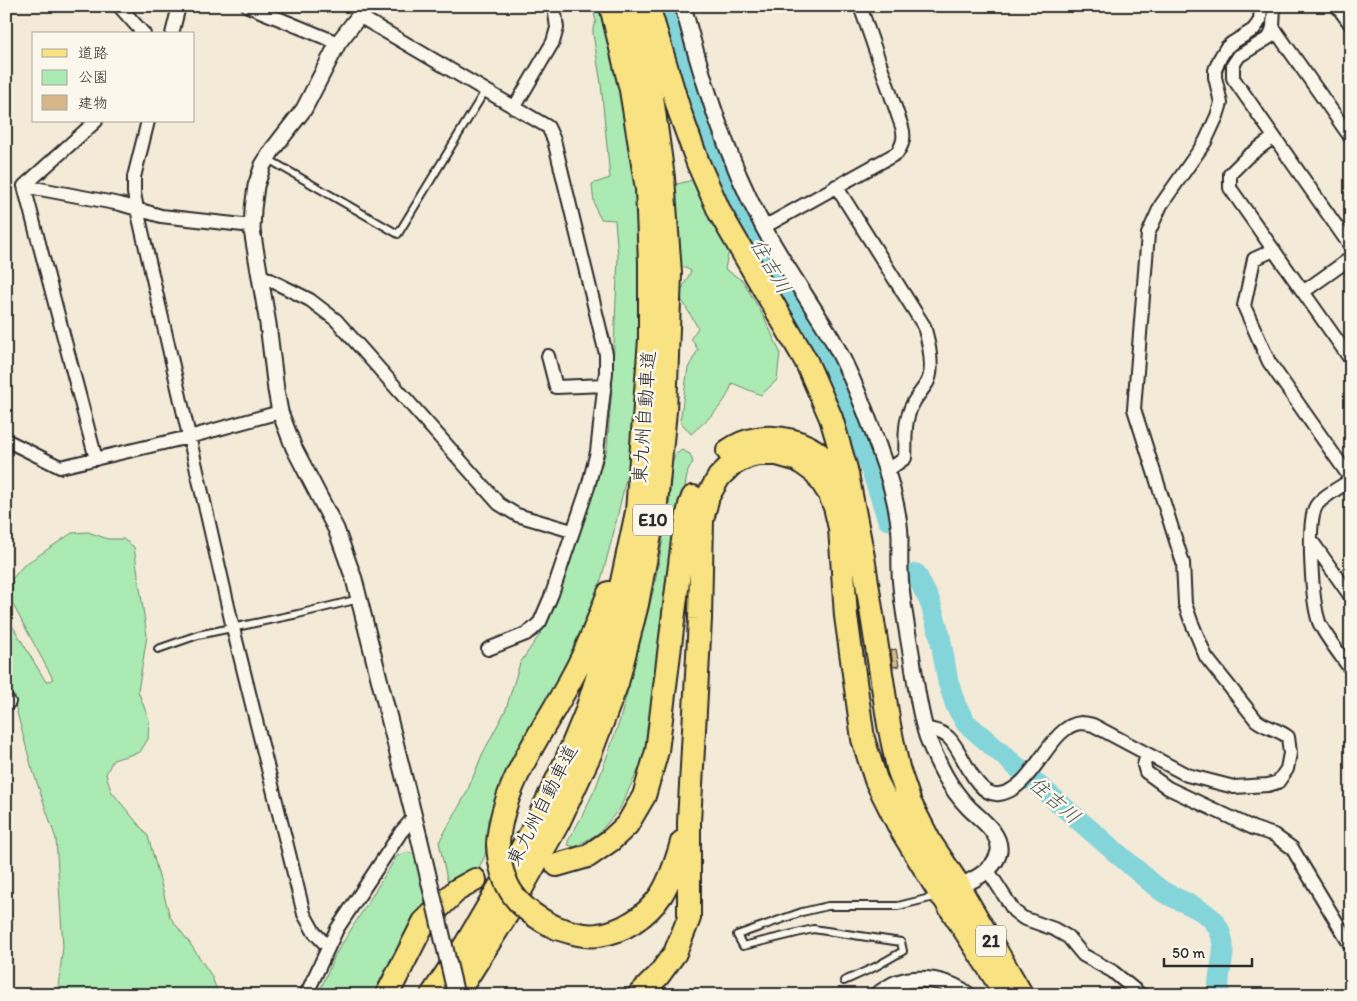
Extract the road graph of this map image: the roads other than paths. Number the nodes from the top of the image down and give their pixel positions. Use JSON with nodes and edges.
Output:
{"nodes":[{"id":1,"x":119,"y":6,"type":"edge"},
{"id":2,"x":179,"y":6,"type":"edge"},
{"id":3,"x":248,"y":6,"type":"edge"},
{"id":4,"x":554,"y":6,"type":"edge"},
{"id":5,"x":611,"y":6,"type":"edge"},
{"id":6,"x":631,"y":6,"type":"edge"},
{"id":7,"x":648,"y":6,"type":"edge"},
{"id":8,"x":683,"y":6,"type":"edge"},
{"id":9,"x":860,"y":6,"type":"edge"},
{"id":10,"x":1261,"y":6,"type":"edge"},
{"id":11,"x":1274,"y":6,"type":"edge"},
{"id":12,"x":1337,"y":6,"type":"edge"},
{"id":13,"x":363,"y":11,"type":"edge"},
{"id":14,"x":1351,"y":25,"type":"edge"},
{"id":15,"x":1273,"y":27,"type":"junction"},
{"id":16,"x":142,"y":32,"type":"edge"},
{"id":17,"x":172,"y":32,"type":"edge"},
{"id":18,"x":338,"y":43,"type":"junction"},
{"id":19,"x":485,"y":90,"type":"junction"},
{"id":20,"x":514,"y":108,"type":"junction"},
{"id":21,"x":95,"y":122,"type":"edge"},
{"id":22,"x":148,"y":122,"type":"edge"},
{"id":23,"x":1274,"y":137,"type":"junction"},
{"id":24,"x":1351,"y":138,"type":"edge"},
{"id":25,"x":267,"y":159,"type":"junction"},
{"id":26,"x":24,"y":186,"type":"junction"},
{"id":27,"x":836,"y":186,"type":"junction"},
{"id":28,"x":137,"y":209,"type":"junction"},
{"id":29,"x":252,"y":226,"type":"junction"},
{"id":30,"x":764,"y":227,"type":"junction"},
{"id":31,"x":1351,"y":247,"type":"edge"},
{"id":32,"x":1274,"y":250,"type":"junction"},
{"id":33,"x":1351,"y":258,"type":"edge"},
{"id":34,"x":260,"y":275,"type":"junction"},
{"id":35,"x":1303,"y":292,"type":"junction"},
{"id":36,"x":548,"y":356,"type":"dead end"},
{"id":37,"x":1351,"y":360,"type":"edge"},
{"id":38,"x":605,"y":385,"type":"junction"},
{"id":39,"x":280,"y":412,"type":"junction"},
{"id":40,"x":189,"y":436,"type":"junction"},
{"id":41,"x":6,"y":440,"type":"edge"},
{"id":42,"x":96,"y":459,"type":"junction"},
{"id":43,"x":886,"y":471,"type":"junction"},
{"id":44,"x":1351,"y":479,"type":"edge"},
{"id":45,"x":637,"y":512,"type":"junction"},
{"id":46,"x":572,"y":531,"type":"junction"},
{"id":47,"x":1311,"y":540,"type":"junction"},
{"id":48,"x":863,"y":557,"type":"junction"},
{"id":49,"x":1351,"y":597,"type":"edge"},
{"id":50,"x":359,"y":599,"type":"junction"},
{"id":51,"x":233,"y":628,"type":"junction"},
{"id":52,"x":158,"y":649,"type":"dead end"},
{"id":53,"x":488,"y":649,"type":"dead end"},
{"id":54,"x":1351,"y":670,"type":"edge"},
{"id":55,"x":925,"y":728,"type":"junction"},
{"id":56,"x":1147,"y":754,"type":"junction"},
{"id":57,"x":414,"y":817,"type":"junction"},
{"id":58,"x":689,"y":822,"type":"junction"},
{"id":59,"x":557,"y":866,"type":"dead end"},
{"id":60,"x":987,"y":869,"type":"junction"},
{"id":61,"x":475,"y":880,"type":"dead end"},
{"id":62,"x":950,"y":891,"type":"junction"},
{"id":63,"x":1351,"y":946,"type":"edge"},
{"id":64,"x":328,"y":947,"type":"junction"},
{"id":65,"x":844,"y":981,"type":"dead end"},
{"id":66,"x":306,"y":995,"type":"edge"},
{"id":67,"x":387,"y":995,"type":"edge"},
{"id":68,"x":432,"y":995,"type":"edge"},
{"id":69,"x":456,"y":995,"type":"edge"},
{"id":70,"x":639,"y":995,"type":"edge"},
{"id":71,"x":876,"y":995,"type":"edge"},
{"id":72,"x":968,"y":995,"type":"edge"},
{"id":73,"x":1005,"y":995,"type":"edge"},
{"id":74,"x":1023,"y":995,"type":"edge"},
{"id":75,"x":1140,"y":995,"type":"edge"}],
"edges":[{"from":1,"to":16,"type":"street"},
{"from":2,"to":17,"type":"street"},
{"from":3,"to":18,"type":"street"},
{"from":4,"to":20,"type":"street"},
{"from":5,"to":45,"type":"highway","name":"東九州自動車道","number":"E10"},
{"from":6,"to":69,"type":"highway","name":"東九州自動車道","number":"E10"},
{"from":7,"to":48,"type":"highway"},
{"from":8,"to":30,"type":"street"},
{"from":9,"to":27,"type":"street"},
{"from":10,"to":56,"type":"street"},
{"from":11,"to":15,"type":"street"},
{"from":12,"to":14,"type":"street"},
{"from":13,"to":18,"type":"street"},
{"from":13,"to":19,"type":"street"},
{"from":15,"to":23,"type":"street"},
{"from":15,"to":24,"type":"street"},
{"from":18,"to":25,"type":"street"},
{"from":19,"to":20,"type":"street"},
{"from":19,"to":25,"type":"lane"},
{"from":20,"to":38,"type":"street"},
{"from":21,"to":26,"type":"street"},
{"from":22,"to":28,"type":"street"},
{"from":23,"to":31,"type":"street"},
{"from":23,"to":32,"type":"street"},
{"from":25,"to":29,"type":"street"},
{"from":26,"to":28,"type":"street"},
{"from":26,"to":42,"type":"street"},
{"from":27,"to":30,"type":"street"},
{"from":27,"to":43,"type":"street"},
{"from":28,"to":29,"type":"street"},
{"from":28,"to":40,"type":"street"},
{"from":29,"to":34,"type":"street"},
{"from":30,"to":43,"type":"street"},
{"from":32,"to":35,"type":"street"},
{"from":32,"to":44,"type":"street"},
{"from":33,"to":35,"type":"street"},
{"from":34,"to":39,"type":"street"},
{"from":34,"to":46,"type":"street"},
{"from":35,"to":37,"type":"street"},
{"from":36,"to":38,"type":"street"},
{"from":38,"to":46,"type":"street"},
{"from":39,"to":40,"type":"street"},
{"from":39,"to":50,"type":"street"},
{"from":40,"to":42,"type":"street"},
{"from":40,"to":51,"type":"street"},
{"from":41,"to":42,"type":"street"},
{"from":43,"to":55,"type":"street"},
{"from":44,"to":47,"type":"street"},
{"from":45,"to":58,"type":"highway","bridge":true},
{"from":45,"to":68,"type":"highway","name":"東九州自動車道","number":"E10"},
{"from":46,"to":53,"type":"street"},
{"from":47,"to":49,"type":"street"},
{"from":47,"to":54,"type":"street"},
{"from":48,"to":59,"type":"highway"},
{"from":48,"to":62,"type":"highway"},
{"from":50,"to":51,"type":"lane"},
{"from":50,"to":57,"type":"street"},
{"from":51,"to":52,"type":"lane"},
{"from":51,"to":64,"type":"street"},
{"from":55,"to":56,"type":"street"},
{"from":55,"to":60,"type":"street"},
{"from":56,"to":63,"type":"street"},
{"from":57,"to":64,"type":"street"},
{"from":57,"to":69,"type":"street","bridge":true},
{"from":58,"to":62,"type":"highway"},
{"from":58,"to":70,"type":"highway"},
{"from":60,"to":62,"type":"street"},
{"from":60,"to":75,"type":"street"},
{"from":61,"to":67,"type":"highway"},
{"from":62,"to":65,"type":"lane"},
{"from":62,"to":73,"type":"main road","number":"21"},
{"from":62,"to":74,"type":"main road","number":"21"},
{"from":64,"to":66,"type":"street"},
{"from":71,"to":72,"type":"street"}]}
